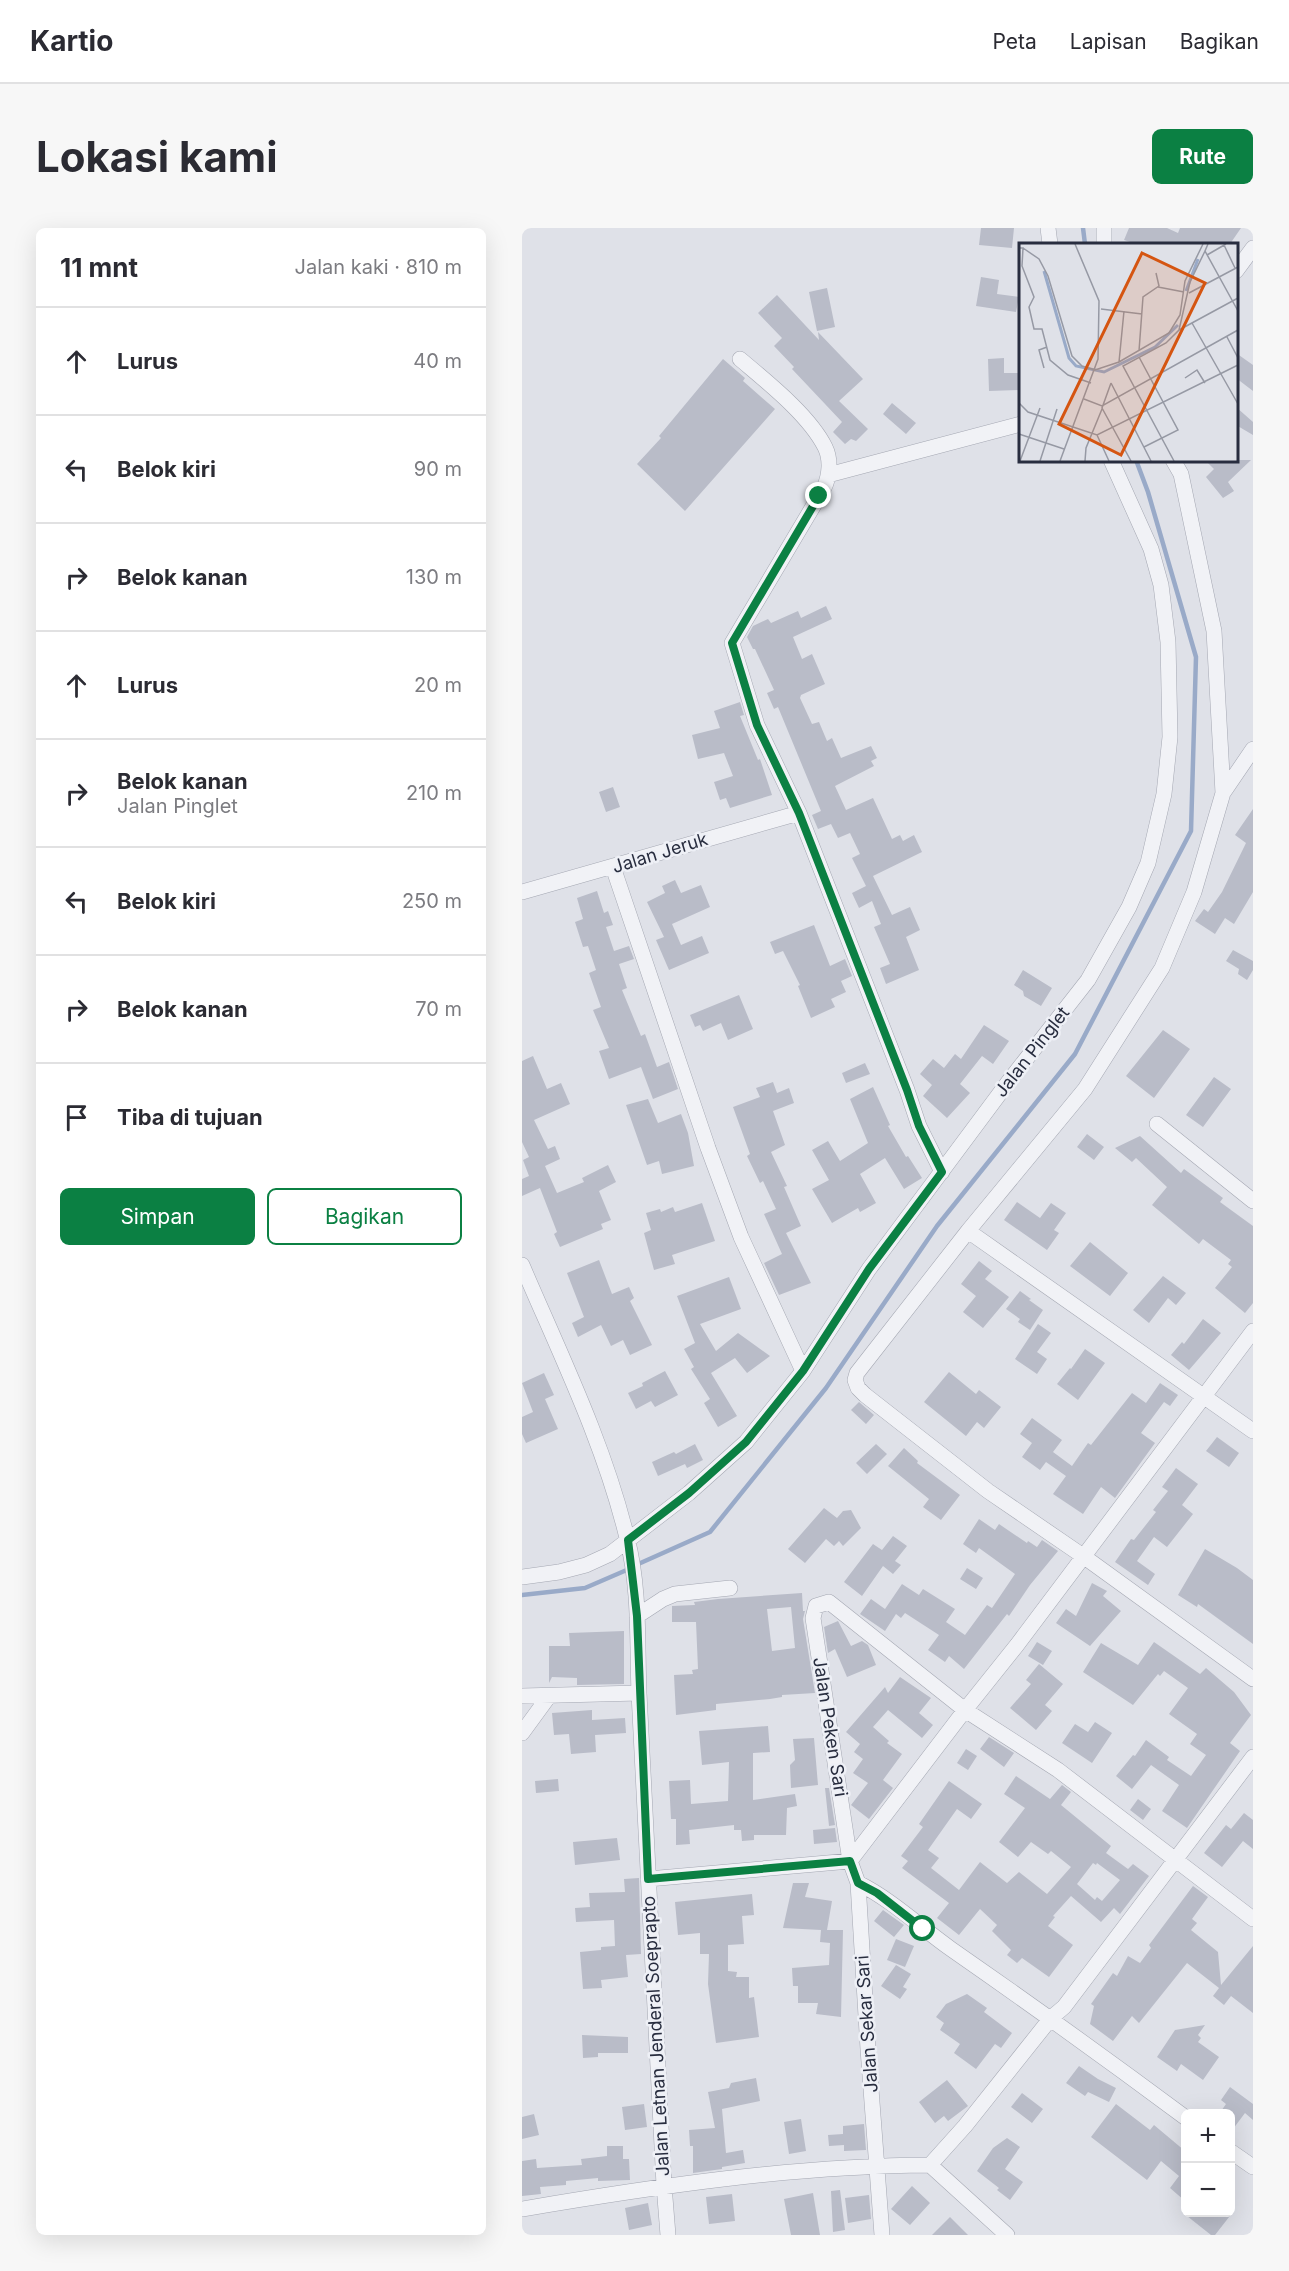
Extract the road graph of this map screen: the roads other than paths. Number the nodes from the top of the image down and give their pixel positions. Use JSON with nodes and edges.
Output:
{"nodes":[{"id":1,"x":1048,"y":228,"type":"edge"},
{"id":2,"x":1050,"y":243,"type":"edge"},
{"id":3,"x":1253,"y":248,"type":"edge"},
{"id":4,"x":1238,"y":268,"type":"edge"},
{"id":5,"x":740,"y":359,"type":"dead end"},
{"id":6,"x":1019,"y":424,"type":"edge"},
{"id":7,"x":1112,"y":462,"type":"edge"},
{"id":8,"x":1174,"y":462,"type":"edge"},
{"id":9,"x":828,"y":475,"type":"junction"},
{"id":10,"x":1253,"y":749,"type":"edge"},
{"id":11,"x":1223,"y":793,"type":"junction"},
{"id":12,"x":799,"y":813,"type":"junction"},
{"id":13,"x":613,"y":867,"type":"junction"},
{"id":14,"x":522,"y":892,"type":"edge"},
{"id":15,"x":1157,"y":1124,"type":"dead end"},
{"id":16,"x":942,"y":1172,"type":"junction"},
{"id":17,"x":1253,"y":1201,"type":"edge"},
{"id":18,"x":968,"y":1231,"type":"junction"},
{"id":19,"x":522,"y":1265,"type":"edge"},
{"id":20,"x":1253,"y":1331,"type":"edge"},
{"id":21,"x":803,"y":1371,"type":"junction"},
{"id":22,"x":1203,"y":1395,"type":"junction"},
{"id":23,"x":1253,"y":1431,"type":"edge"},
{"id":24,"x":629,"y":1547,"type":"junction"},
{"id":25,"x":1083,"y":1556,"type":"junction"},
{"id":26,"x":522,"y":1577,"type":"edge"},
{"id":27,"x":730,"y":1588,"type":"dead end"},
{"id":28,"x":637,"y":1616,"type":"junction"},
{"id":29,"x":1253,"y":1679,"type":"edge"},
{"id":30,"x":639,"y":1693,"type":"junction"},
{"id":31,"x":522,"y":1696,"type":"edge"},
{"id":32,"x":549,"y":1696,"type":"junction"},
{"id":33,"x":964,"y":1710,"type":"junction"},
{"id":34,"x":522,"y":1733,"type":"edge"},
{"id":35,"x":1253,"y":1757,"type":"edge"},
{"id":36,"x":1177,"y":1860,"type":"junction"},
{"id":37,"x":850,"y":1861,"type":"junction"},
{"id":38,"x":648,"y":1879,"type":"junction"},
{"id":39,"x":858,"y":1883,"type":"junction"},
{"id":40,"x":1253,"y":1919,"type":"edge"},
{"id":41,"x":1051,"y":2018,"type":"junction"},
{"id":42,"x":1181,"y":2115,"type":"edge"},
{"id":43,"x":1235,"y":2155,"type":"edge"},
{"id":44,"x":877,"y":2165,"type":"junction"},
{"id":45,"x":930,"y":2165,"type":"junction"},
{"id":46,"x":1253,"y":2168,"type":"edge"},
{"id":47,"x":664,"y":2185,"type":"junction"},
{"id":48,"x":522,"y":2209,"type":"edge"},
{"id":49,"x":669,"y":2235,"type":"edge"},
{"id":50,"x":882,"y":2235,"type":"edge"},
{"id":51,"x":1007,"y":2235,"type":"edge"}],
"edges":[{"from":1,"to":2,"type":"street"},
{"from":3,"to":4,"type":"street"},
{"from":5,"to":9,"type":"street"},
{"from":6,"to":9,"type":"street"},
{"from":7,"to":16,"type":"street","name":"Jalan Pinglet"},
{"from":8,"to":11,"type":"street"},
{"from":9,"to":12,"type":"street"},
{"from":10,"to":11,"type":"street"},
{"from":11,"to":18,"type":"street"},
{"from":12,"to":13,"type":"street","name":"Jalan Jeruk"},
{"from":12,"to":16,"type":"street"},
{"from":13,"to":14,"type":"street","name":"Jalan Jeruk"},
{"from":13,"to":21,"type":"street"},
{"from":15,"to":17,"type":"street"},
{"from":16,"to":21,"type":"street","name":"Jalan Pinglet"},
{"from":18,"to":22,"type":"street"},
{"from":18,"to":25,"type":"street"},
{"from":19,"to":24,"type":"street","name":"Jalan Letnan Jenderal Soeprapto"},
{"from":20,"to":22,"type":"street"},
{"from":21,"to":24,"type":"street","name":"Jalan Pinglet"},
{"from":22,"to":23,"type":"street"},
{"from":22,"to":25,"type":"street"},
{"from":24,"to":26,"type":"street","name":"Jalan Pinglet"},
{"from":24,"to":28,"type":"street","name":"Jalan Letnan Jenderal Soeprapto"},
{"from":25,"to":29,"type":"street"},
{"from":25,"to":33,"type":"street"},
{"from":27,"to":28,"type":"street"},
{"from":28,"to":30,"type":"street","name":"Jalan Letnan Jenderal Soeprapto"},
{"from":30,"to":32,"type":"street"},
{"from":30,"to":38,"type":"street","name":"Jalan Letnan Jenderal Soeprapto"},
{"from":31,"to":32,"type":"street"},
{"from":32,"to":34,"type":"street"},
{"from":33,"to":36,"type":"street"},
{"from":33,"to":37,"type":"street"},
{"from":33,"to":37,"type":"street","name":"Jalan Peken Sari"},
{"from":35,"to":36,"type":"street"},
{"from":36,"to":40,"type":"street"},
{"from":36,"to":41,"type":"street"},
{"from":37,"to":38,"type":"street"},
{"from":37,"to":39,"type":"street","name":"Jalan Sekar Sari"},
{"from":38,"to":47,"type":"street","name":"Jalan Letnan Jenderal Soeprapto"},
{"from":39,"to":41,"type":"street"},
{"from":39,"to":44,"type":"street","name":"Jalan Sekar Sari"},
{"from":41,"to":42,"type":"street"},
{"from":41,"to":45,"type":"street"},
{"from":43,"to":46,"type":"street"},
{"from":44,"to":45,"type":"street"},
{"from":44,"to":47,"type":"street"},
{"from":44,"to":50,"type":"street","name":"Jalan Sekar Sari"},
{"from":45,"to":51,"type":"street"},
{"from":47,"to":48,"type":"street"},
{"from":47,"to":49,"type":"street","name":"Jalan Letnan Jenderal Soeprapto"}]}
